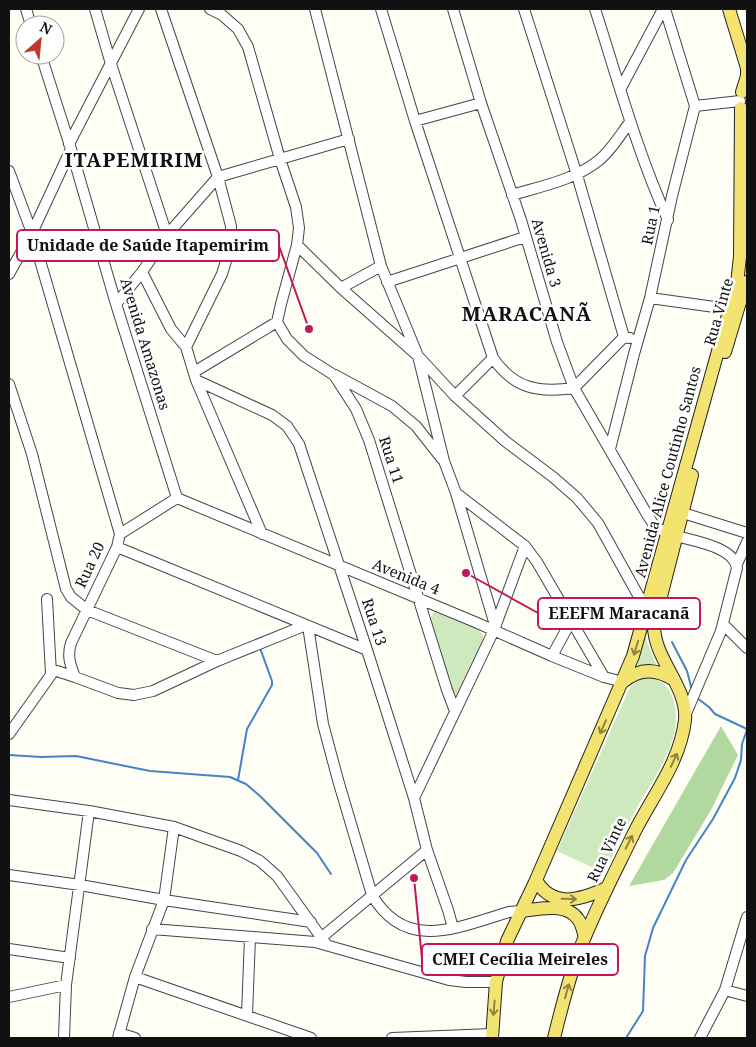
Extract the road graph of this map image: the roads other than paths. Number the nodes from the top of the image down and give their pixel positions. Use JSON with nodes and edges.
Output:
{"nodes":[{"id":1,"x":94,"y":9,"type":"edge"},
{"id":2,"x":139,"y":9,"type":"edge"},
{"id":3,"x":161,"y":9,"type":"edge"},
{"id":4,"x":210,"y":9,"type":"edge"},
{"id":5,"x":315,"y":9,"type":"edge"},
{"id":6,"x":382,"y":9,"type":"edge"},
{"id":7,"x":452,"y":9,"type":"edge"},
{"id":8,"x":524,"y":9,"type":"edge"},
{"id":9,"x":595,"y":9,"type":"edge"},
{"id":10,"x":664,"y":9,"type":"edge"},
{"id":11,"x":729,"y":9,"type":"edge"},
{"id":12,"x":738,"y":9,"type":"edge"},
{"id":13,"x":747,"y":38,"type":"edge"},
{"id":14,"x":111,"y":64,"type":"junction"},
{"id":15,"x":44,"y":65,"type":"edge"},
{"id":16,"x":621,"y":88,"type":"junction"},
{"id":17,"x":743,"y":101,"type":"edge"},
{"id":18,"x":481,"y":103,"type":"junction"},
{"id":19,"x":695,"y":106,"type":"junction"},
{"id":20,"x":415,"y":121,"type":"junction"},
{"id":21,"x":630,"y":122,"type":"junction"},
{"id":22,"x":349,"y":140,"type":"junction"},
{"id":23,"x":70,"y":146,"type":"junction"},
{"id":24,"x":280,"y":160,"type":"junction"},
{"id":25,"x":9,"y":172,"type":"edge"},
{"id":26,"x":577,"y":175,"type":"junction"},
{"id":27,"x":218,"y":177,"type":"junction"},
{"id":28,"x":9,"y":192,"type":"edge"},
{"id":29,"x":512,"y":195,"type":"junction"},
{"id":30,"x":672,"y":196,"type":"junction"},
{"id":31,"x":658,"y":198,"type":"junction"},
{"id":32,"x":19,"y":201,"type":"junction"},
{"id":33,"x":668,"y":220,"type":"junction"},
{"id":34,"x":32,"y":233,"type":"junction"},
{"id":35,"x":167,"y":235,"type":"junction"},
{"id":36,"x":525,"y":237,"type":"junction"},
{"id":37,"x":298,"y":245,"type":"junction"},
{"id":38,"x":459,"y":259,"type":"junction"},
{"id":39,"x":381,"y":266,"type":"junction"},
{"id":40,"x":747,"y":270,"type":"edge"},
{"id":41,"x":142,"y":272,"type":"junction"},
{"id":42,"x":9,"y":274,"type":"edge"},
{"id":43,"x":387,"y":282,"type":"junction"},
{"id":44,"x":340,"y":288,"type":"junction"},
{"id":45,"x":650,"y":298,"type":"junction"},
{"id":46,"x":116,"y":304,"type":"junction"},
{"id":47,"x":738,"y":309,"type":"edge"},
{"id":48,"x":278,"y":322,"type":"junction"},
{"id":49,"x":624,"y":337,"type":"junction"},
{"id":50,"x":638,"y":339,"type":"junction"},
{"id":51,"x":186,"y":347,"type":"junction"},
{"id":52,"x":418,"y":356,"type":"junction"},
{"id":53,"x":493,"y":358,"type":"junction"},
{"id":54,"x":334,"y":375,"type":"junction"},
{"id":55,"x":195,"y":376,"type":"junction"},
{"id":56,"x":9,"y":384,"type":"edge"},
{"id":57,"x":574,"y":388,"type":"junction"},
{"id":58,"x":455,"y":396,"type":"junction"},
{"id":59,"x":610,"y":449,"type":"junction"},
{"id":60,"x":444,"y":461,"type":"junction"},
{"id":61,"x":456,"y":493,"type":"junction"},
{"id":62,"x":178,"y":498,"type":"junction"},
{"id":63,"x":683,"y":513,"type":"junction"},
{"id":64,"x":747,"y":533,"type":"edge"},
{"id":65,"x":120,"y":534,"type":"junction"},
{"id":66,"x":262,"y":534,"type":"junction"},
{"id":67,"x":672,"y":535,"type":"junction"},
{"id":68,"x":747,"y":542,"type":"edge"},
{"id":69,"x":117,"y":546,"type":"junction"},
{"id":70,"x":525,"y":546,"type":"junction"},
{"id":71,"x":737,"y":564,"type":"junction"},
{"id":72,"x":339,"y":566,"type":"junction"},
{"id":73,"x":420,"y":599,"type":"junction"},
{"id":74,"x":48,"y":600,"type":"dead end"},
{"id":75,"x":648,"y":606,"type":"junction"},
{"id":76,"x":87,"y":610,"type":"junction"},
{"id":77,"x":571,"y":621,"type":"junction"},
{"id":78,"x":723,"y":624,"type":"junction"},
{"id":79,"x":307,"y":625,"type":"junction"},
{"id":80,"x":494,"y":627,"type":"junction"},
{"id":81,"x":747,"y":648,"type":"edge"},
{"id":82,"x":367,"y":650,"type":"junction"},
{"id":83,"x":552,"y":656,"type":"junction"},
{"id":84,"x":216,"y":661,"type":"junction"},
{"id":85,"x":54,"y":672,"type":"junction"},
{"id":86,"x":75,"y":677,"type":"junction"},
{"id":87,"x":604,"y":677,"type":"junction"},
{"id":88,"x":674,"y":680,"type":"junction"},
{"id":89,"x":623,"y":682,"type":"junction"},
{"id":90,"x":455,"y":710,"type":"junction"},
{"id":91,"x":685,"y":717,"type":"junction"},
{"id":92,"x":9,"y":734,"type":"edge"},
{"id":93,"x":414,"y":798,"type":"junction"},
{"id":94,"x":9,"y":800,"type":"edge"},
{"id":95,"x":89,"y":811,"type":"junction"},
{"id":96,"x":174,"y":828,"type":"junction"},
{"id":97,"x":427,"y":850,"type":"junction"},
{"id":98,"x":9,"y":875,"type":"edge"},
{"id":99,"x":536,"y":880,"type":"junction"},
{"id":100,"x":80,"y":885,"type":"junction"},
{"id":101,"x":607,"y":888,"type":"junction"},
{"id":102,"x":372,"y":896,"type":"junction"},
{"id":103,"x":164,"y":900,"type":"junction"},
{"id":104,"x":521,"y":911,"type":"junction"},
{"id":105,"x":747,"y":917,"type":"edge"},
{"id":106,"x":311,"y":922,"type":"junction"},
{"id":107,"x":453,"y":928,"type":"junction"},
{"id":108,"x":152,"y":929,"type":"junction"},
{"id":109,"x":250,"y":937,"type":"junction"},
{"id":110,"x":585,"y":937,"type":"junction"},
{"id":111,"x":324,"y":941,"type":"junction"},
{"id":112,"x":9,"y":949,"type":"edge"},
{"id":113,"x":70,"y":958,"type":"junction"},
{"id":114,"x":135,"y":977,"type":"junction"},
{"id":115,"x":496,"y":982,"type":"junction"},
{"id":116,"x":66,"y":985,"type":"junction"},
{"id":117,"x":725,"y":990,"type":"junction"},
{"id":118,"x":747,"y":996,"type":"edge"},
{"id":119,"x":9,"y":997,"type":"edge"},
{"id":120,"x":247,"y":1015,"type":"junction"},
{"id":121,"x":118,"y":1036,"type":"edge"},
{"id":122,"x":492,"y":1036,"type":"edge"},
{"id":123,"x":64,"y":1038,"type":"edge"},
{"id":124,"x":136,"y":1038,"type":"edge"},
{"id":125,"x":311,"y":1038,"type":"edge"},
{"id":126,"x":392,"y":1038,"type":"edge"},
{"id":127,"x":554,"y":1038,"type":"edge"},
{"id":128,"x":700,"y":1038,"type":"edge"}],
"edges":[{"from":1,"to":14,"type":"street"},
{"from":2,"to":14,"type":"street"},
{"from":3,"to":27,"type":"street"},
{"from":4,"to":24,"type":"street"},
{"from":5,"to":22,"type":"street"},
{"from":6,"to":20,"type":"street"},
{"from":7,"to":18,"type":"street","name":"Avenida 3"},
{"from":8,"to":26,"type":"street"},
{"from":9,"to":16,"type":"street"},
{"from":10,"to":16,"type":"street"},
{"from":10,"to":19,"type":"street"},
{"from":11,"to":17,"type":"main road","name":"Avenida Alice Coutinho Santos"},
{"from":12,"to":13,"type":"main road"},
{"from":14,"to":23,"type":"street"},
{"from":14,"to":35,"type":"street"},
{"from":15,"to":23,"type":"street","name":"Avenida Amazonas"},
{"from":16,"to":21,"type":"street"},
{"from":17,"to":19,"type":"street"},
{"from":17,"to":47,"type":"main road","name":"Avenida Alice Coutinho Santos"},
{"from":18,"to":20,"type":"street"},
{"from":18,"to":29,"type":"street","name":"Avenida 3"},
{"from":19,"to":30,"type":"street","name":"Rua 1"},
{"from":20,"to":38,"type":"street"},
{"from":21,"to":26,"type":"street"},
{"from":21,"to":31,"type":"street"},
{"from":22,"to":24,"type":"street"},
{"from":22,"to":39,"type":"street"},
{"from":23,"to":34,"type":"street"},
{"from":23,"to":46,"type":"street","name":"Avenida Amazonas"},
{"from":24,"to":27,"type":"street"},
{"from":24,"to":37,"type":"street"},
{"from":25,"to":32,"type":"street"},
{"from":26,"to":29,"type":"street"},
{"from":26,"to":49,"type":"street"},
{"from":27,"to":35,"type":"street"},
{"from":27,"to":51,"type":"street"},
{"from":28,"to":32,"type":"street"},
{"from":29,"to":36,"type":"street","name":"Avenida 3"},
{"from":30,"to":31,"type":"street"},
{"from":30,"to":33,"type":"street","name":"Rua 1"},
{"from":31,"to":33,"type":"street"},
{"from":32,"to":34,"type":"street"},
{"from":33,"to":45,"type":"street","name":"Rua 1"},
{"from":34,"to":42,"type":"street"},
{"from":34,"to":65,"type":"street"},
{"from":35,"to":41,"type":"street"},
{"from":36,"to":38,"type":"street"},
{"from":36,"to":57,"type":"street","name":"Avenida 3"},
{"from":37,"to":44,"type":"street"},
{"from":37,"to":48,"type":"street"},
{"from":38,"to":43,"type":"street"},
{"from":38,"to":53,"type":"street"},
{"from":39,"to":43,"type":"street"},
{"from":39,"to":44,"type":"street"},
{"from":40,"to":47,"type":"main road","name":"Rua Vinte"},
{"from":41,"to":46,"type":"street"},
{"from":41,"to":51,"type":"street"},
{"from":43,"to":52,"type":"street"},
{"from":44,"to":52,"type":"street"},
{"from":45,"to":47,"type":"street"},
{"from":45,"to":50,"type":"street","name":"Rua 1"},
{"from":46,"to":62,"type":"street","name":"Avenida Amazonas"},
{"from":47,"to":63,"type":"main road","name":"Rua Vinte"},
{"from":47,"to":67,"type":"main road","name":"Avenida Alice Coutinho Santos"},
{"from":48,"to":54,"type":"street","name":"Rua 11"},
{"from":48,"to":55,"type":"street"},
{"from":49,"to":50,"type":"street"},
{"from":49,"to":57,"type":"street"},
{"from":50,"to":59,"type":"street","name":"Rua 1"},
{"from":51,"to":55,"type":"street"},
{"from":52,"to":58,"type":"street"},
{"from":52,"to":60,"type":"street"},
{"from":53,"to":57,"type":"street"},
{"from":53,"to":58,"type":"street"},
{"from":54,"to":60,"type":"street"},
{"from":54,"to":73,"type":"street","name":"Rua 11"},
{"from":55,"to":66,"type":"street"},
{"from":55,"to":72,"type":"street","name":"Rua 13"},
{"from":56,"to":76,"type":"street"},
{"from":57,"to":59,"type":"street","name":"Avenida 3"},
{"from":58,"to":75,"type":"street"},
{"from":59,"to":67,"type":"street","name":"Avenida 3"},
{"from":60,"to":61,"type":"street"},
{"from":61,"to":70,"type":"street"},
{"from":61,"to":80,"type":"street"},
{"from":62,"to":65,"type":"street"},
{"from":62,"to":66,"type":"street","name":"Avenida 4"},
{"from":63,"to":64,"type":"street"},
{"from":63,"to":67,"type":"main road","name":"Rua Vinte"},
{"from":65,"to":69,"type":"street","name":"Rua 20"},
{"from":66,"to":72,"type":"street","name":"Avenida 4"},
{"from":67,"to":71,"type":"street"},
{"from":67,"to":75,"type":"main road","name":"Avenida Alice Coutinho Santos"},
{"from":67,"to":88,"type":"main road"},
{"from":68,"to":71,"type":"street"},
{"from":69,"to":76,"type":"street","name":"Rua 20"},
{"from":69,"to":79,"type":"street"},
{"from":70,"to":77,"type":"street"},
{"from":70,"to":80,"type":"street"},
{"from":71,"to":78,"type":"street"},
{"from":72,"to":73,"type":"street","name":"Avenida 4"},
{"from":72,"to":82,"type":"street","name":"Rua 13"},
{"from":73,"to":80,"type":"street","name":"Avenida 4"},
{"from":73,"to":90,"type":"street","name":"Rua 11"},
{"from":74,"to":85,"type":"street"},
{"from":75,"to":89,"type":"main road","name":"Avenida Alice Coutinho Santos","one_way":true},
{"from":76,"to":84,"type":"street"},
{"from":76,"to":86,"type":"street","name":"Rua 20"},
{"from":77,"to":83,"type":"street"},
{"from":77,"to":87,"type":"street"},
{"from":78,"to":81,"type":"street"},
{"from":78,"to":91,"type":"street"},
{"from":79,"to":82,"type":"street"},
{"from":79,"to":84,"type":"street"},
{"from":79,"to":102,"type":"street"},
{"from":80,"to":83,"type":"street","name":"Avenida 4"},
{"from":80,"to":90,"type":"street"},
{"from":82,"to":93,"type":"street","name":"Rua 13"},
{"from":83,"to":87,"type":"street","name":"Avenida 4"},
{"from":84,"to":86,"type":"street"},
{"from":85,"to":86,"type":"street"},
{"from":85,"to":92,"type":"street"},
{"from":87,"to":89,"type":"street","name":"Avenida 4"},
{"from":88,"to":89,"type":"main road"},
{"from":88,"to":91,"type":"main road","name":"Rua Vinte"},
{"from":89,"to":99,"type":"main road","name":"Avenida Alice Coutinho Santos","one_way":true},
{"from":90,"to":93,"type":"street"},
{"from":101,"to":91,"type":"main road","name":"Rua Vinte","one_way":true},
{"from":93,"to":97,"type":"street","name":"Rua 13"},
{"from":94,"to":95,"type":"street"},
{"from":95,"to":96,"type":"street"},
{"from":95,"to":100,"type":"street"},
{"from":96,"to":103,"type":"street"},
{"from":96,"to":106,"type":"street"},
{"from":97,"to":102,"type":"street"},
{"from":97,"to":107,"type":"street","name":"Rua 13"},
{"from":98,"to":100,"type":"street"},
{"from":99,"to":101,"type":"main road","one_way":true},
{"from":99,"to":104,"type":"main road","name":"Avenida Alice Coutinho Santos"},
{"from":100,"to":103,"type":"street"},
{"from":100,"to":113,"type":"street"},
{"from":101,"to":110,"type":"main road","name":"Rua Vinte"},
{"from":102,"to":107,"type":"street"},
{"from":102,"to":111,"type":"street"},
{"from":103,"to":106,"type":"street"},
{"from":103,"to":108,"type":"street"},
{"from":104,"to":107,"type":"street"},
{"from":104,"to":110,"type":"main road"},
{"from":104,"to":115,"type":"main road","name":"Avenida Alice Coutinho Santos"},
{"from":105,"to":117,"type":"street"},
{"from":106,"to":111,"type":"street"},
{"from":108,"to":109,"type":"street"},
{"from":108,"to":114,"type":"street"},
{"from":109,"to":111,"type":"street"},
{"from":109,"to":120,"type":"street"},
{"from":127,"to":110,"type":"main road","name":"Rua Vinte","one_way":true},
{"from":111,"to":115,"type":"street"},
{"from":112,"to":113,"type":"street"},
{"from":113,"to":116,"type":"street"},
{"from":114,"to":120,"type":"street"},
{"from":114,"to":121,"type":"street"},
{"from":115,"to":122,"type":"main road","name":"Avenida Alice Coutinho Santos","one_way":true},
{"from":116,"to":119,"type":"street"},
{"from":116,"to":123,"type":"street"},
{"from":117,"to":118,"type":"street"},
{"from":117,"to":128,"type":"street"},
{"from":120,"to":125,"type":"street"},
{"from":121,"to":124,"type":"street"},
{"from":122,"to":126,"type":"street"}]}
